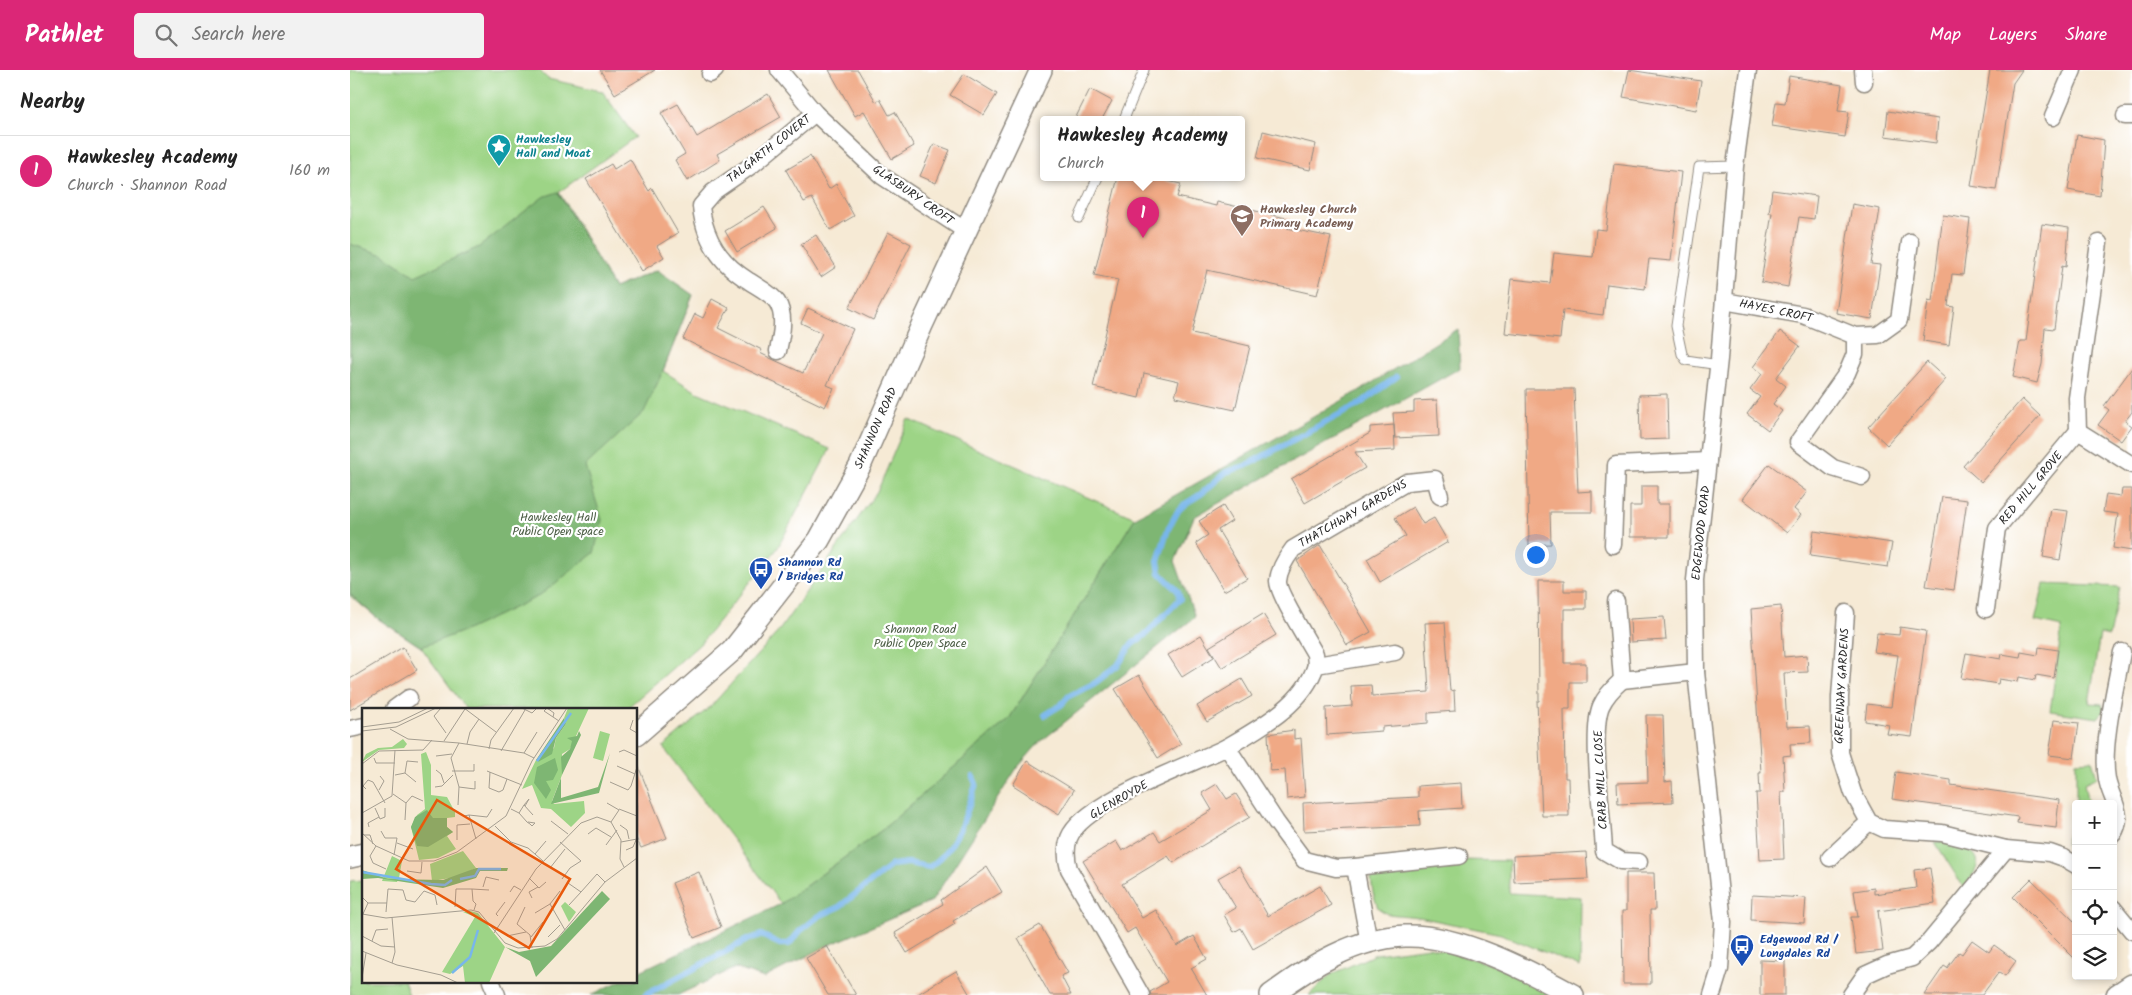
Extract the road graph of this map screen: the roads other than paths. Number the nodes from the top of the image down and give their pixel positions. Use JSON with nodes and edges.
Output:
{"nodes":[{"id":1,"x":779,"y":70,"type":"edge"},
{"id":2,"x":1041,"y":70,"type":"edge"},
{"id":3,"x":1144,"y":70,"type":"edge"},
{"id":4,"x":1748,"y":70,"type":"edge"},
{"id":5,"x":2073,"y":70,"type":"edge"},
{"id":6,"x":815,"y":113,"type":"junction"},
{"id":7,"x":1125,"y":116,"type":"edge"},
{"id":8,"x":2053,"y":117,"type":"dead end"},
{"id":9,"x":1735,"y":166,"type":"junction"},
{"id":10,"x":1096,"y":181,"type":"edge"},
{"id":11,"x":1080,"y":218,"type":"dead end"},
{"id":12,"x":966,"y":231,"type":"junction"},
{"id":13,"x":1910,"y":242,"type":"dead end"},
{"id":14,"x":2099,"y":243,"type":"dead end"},
{"id":15,"x":1724,"y":301,"type":"junction"},
{"id":16,"x":1855,"y":336,"type":"junction"},
{"id":17,"x":778,"y":351,"type":"dead end"},
{"id":18,"x":1719,"y":365,"type":"junction"},
{"id":19,"x":2078,"y":430,"type":"junction"},
{"id":20,"x":1708,"y":461,"type":"junction"},
{"id":21,"x":2132,"y":465,"type":"edge"},
{"id":22,"x":1862,"y":477,"type":"dead end"},
{"id":23,"x":1440,"y":496,"type":"dead end"},
{"id":24,"x":1613,"y":545,"type":"dead end"},
{"id":25,"x":1616,"y":601,"type":"dead end"},
{"id":26,"x":1986,"y":609,"type":"dead end"},
{"id":27,"x":1846,"y":613,"type":"dead end"},
{"id":28,"x":1395,"y":652,"type":"dead end"},
{"id":29,"x":2122,"y":652,"type":"dead end"},
{"id":30,"x":1316,"y":664,"type":"junction"},
{"id":31,"x":1696,"y":672,"type":"junction"},
{"id":32,"x":1622,"y":680,"type":"junction"},
{"id":33,"x":409,"y":698,"type":"dead end"},
{"id":34,"x":395,"y":708,"type":"edge"},
{"id":35,"x":638,"y":734,"type":"edge"},
{"id":36,"x":1227,"y":747,"type":"junction"},
{"id":37,"x":2116,"y":800,"type":"edge"},
{"id":38,"x":1869,"y":822,"type":"junction"},
{"id":39,"x":2006,"y":849,"type":"junction"},
{"id":40,"x":1459,"y":856,"type":"dead end"},
{"id":41,"x":1830,"y":858,"type":"dead end"},
{"id":42,"x":1639,"y":862,"type":"dead end"},
{"id":43,"x":2072,"y":863,"type":"edge"},
{"id":44,"x":1355,"y":867,"type":"junction"},
{"id":45,"x":2117,"y":913,"type":"edge"},
{"id":46,"x":2132,"y":931,"type":"edge"},
{"id":47,"x":1369,"y":943,"type":"junction"},
{"id":48,"x":491,"y":982,"type":"edge"},
{"id":49,"x":2132,"y":986,"type":"edge"},
{"id":50,"x":497,"y":995,"type":"edge"},
{"id":51,"x":1141,"y":995,"type":"edge"},
{"id":52,"x":1270,"y":995,"type":"edge"},
{"id":53,"x":1573,"y":995,"type":"edge"},
{"id":54,"x":1712,"y":995,"type":"edge"},
{"id":55,"x":1852,"y":995,"type":"edge"},
{"id":56,"x":2117,"y":995,"type":"edge"}],
"edges":[{"from":1,"to":6,"type":"street","name":"GLASBURY CROFT"},
{"from":2,"to":12,"type":"street","name":"SHANNON ROAD"},
{"from":3,"to":7,"type":"lane"},
{"from":4,"to":9,"type":"street","name":"EDGEWOOD ROAD"},
{"from":5,"to":8,"type":"street"},
{"from":6,"to":12,"type":"street","name":"GLASBURY CROFT"},
{"from":6,"to":17,"type":"street","name":"TALGARTH COVERT"},
{"from":9,"to":15,"type":"street","name":"EDGEWOOD ROAD"},
{"from":9,"to":18,"type":"lane"},
{"from":10,"to":11,"type":"lane"},
{"from":12,"to":35,"type":"street","name":"SHANNON ROAD"},
{"from":13,"to":16,"type":"street","name":"HAYES CROFT"},
{"from":14,"to":19,"type":"street"},
{"from":15,"to":16,"type":"street","name":"HAYES CROFT"},
{"from":15,"to":18,"type":"street","name":"EDGEWOOD ROAD"},
{"from":16,"to":22,"type":"street"},
{"from":18,"to":20,"type":"street","name":"EDGEWOOD ROAD"},
{"from":19,"to":21,"type":"street"},
{"from":19,"to":26,"type":"street","name":"RED HILL GROVE"},
{"from":20,"to":24,"type":"street"},
{"from":20,"to":31,"type":"street","name":"EDGEWOOD ROAD"},
{"from":23,"to":30,"type":"street","name":"THATCHWAY GARDENS"},
{"from":25,"to":32,"type":"street"},
{"from":27,"to":38,"type":"street","name":"GREENWAY GARDENS"},
{"from":28,"to":30,"type":"street"},
{"from":29,"to":37,"type":"street"},
{"from":30,"to":36,"type":"street"},
{"from":31,"to":32,"type":"street"},
{"from":31,"to":54,"type":"street","name":"EDGEWOOD ROAD"},
{"from":32,"to":42,"type":"street","name":"CRAB MILL CLOSE"},
{"from":33,"to":34,"type":"street"},
{"from":36,"to":44,"type":"street"},
{"from":36,"to":51,"type":"street","name":"GLENROYDE"},
{"from":38,"to":39,"type":"street"},
{"from":38,"to":41,"type":"street"},
{"from":39,"to":43,"type":"street"},
{"from":39,"to":55,"type":"street"},
{"from":40,"to":44,"type":"street"},
{"from":44,"to":47,"type":"street"},
{"from":45,"to":46,"type":"street"},
{"from":47,"to":52,"type":"street"},
{"from":47,"to":53,"type":"street"},
{"from":48,"to":50,"type":"street"},
{"from":49,"to":56,"type":"street"}]}
